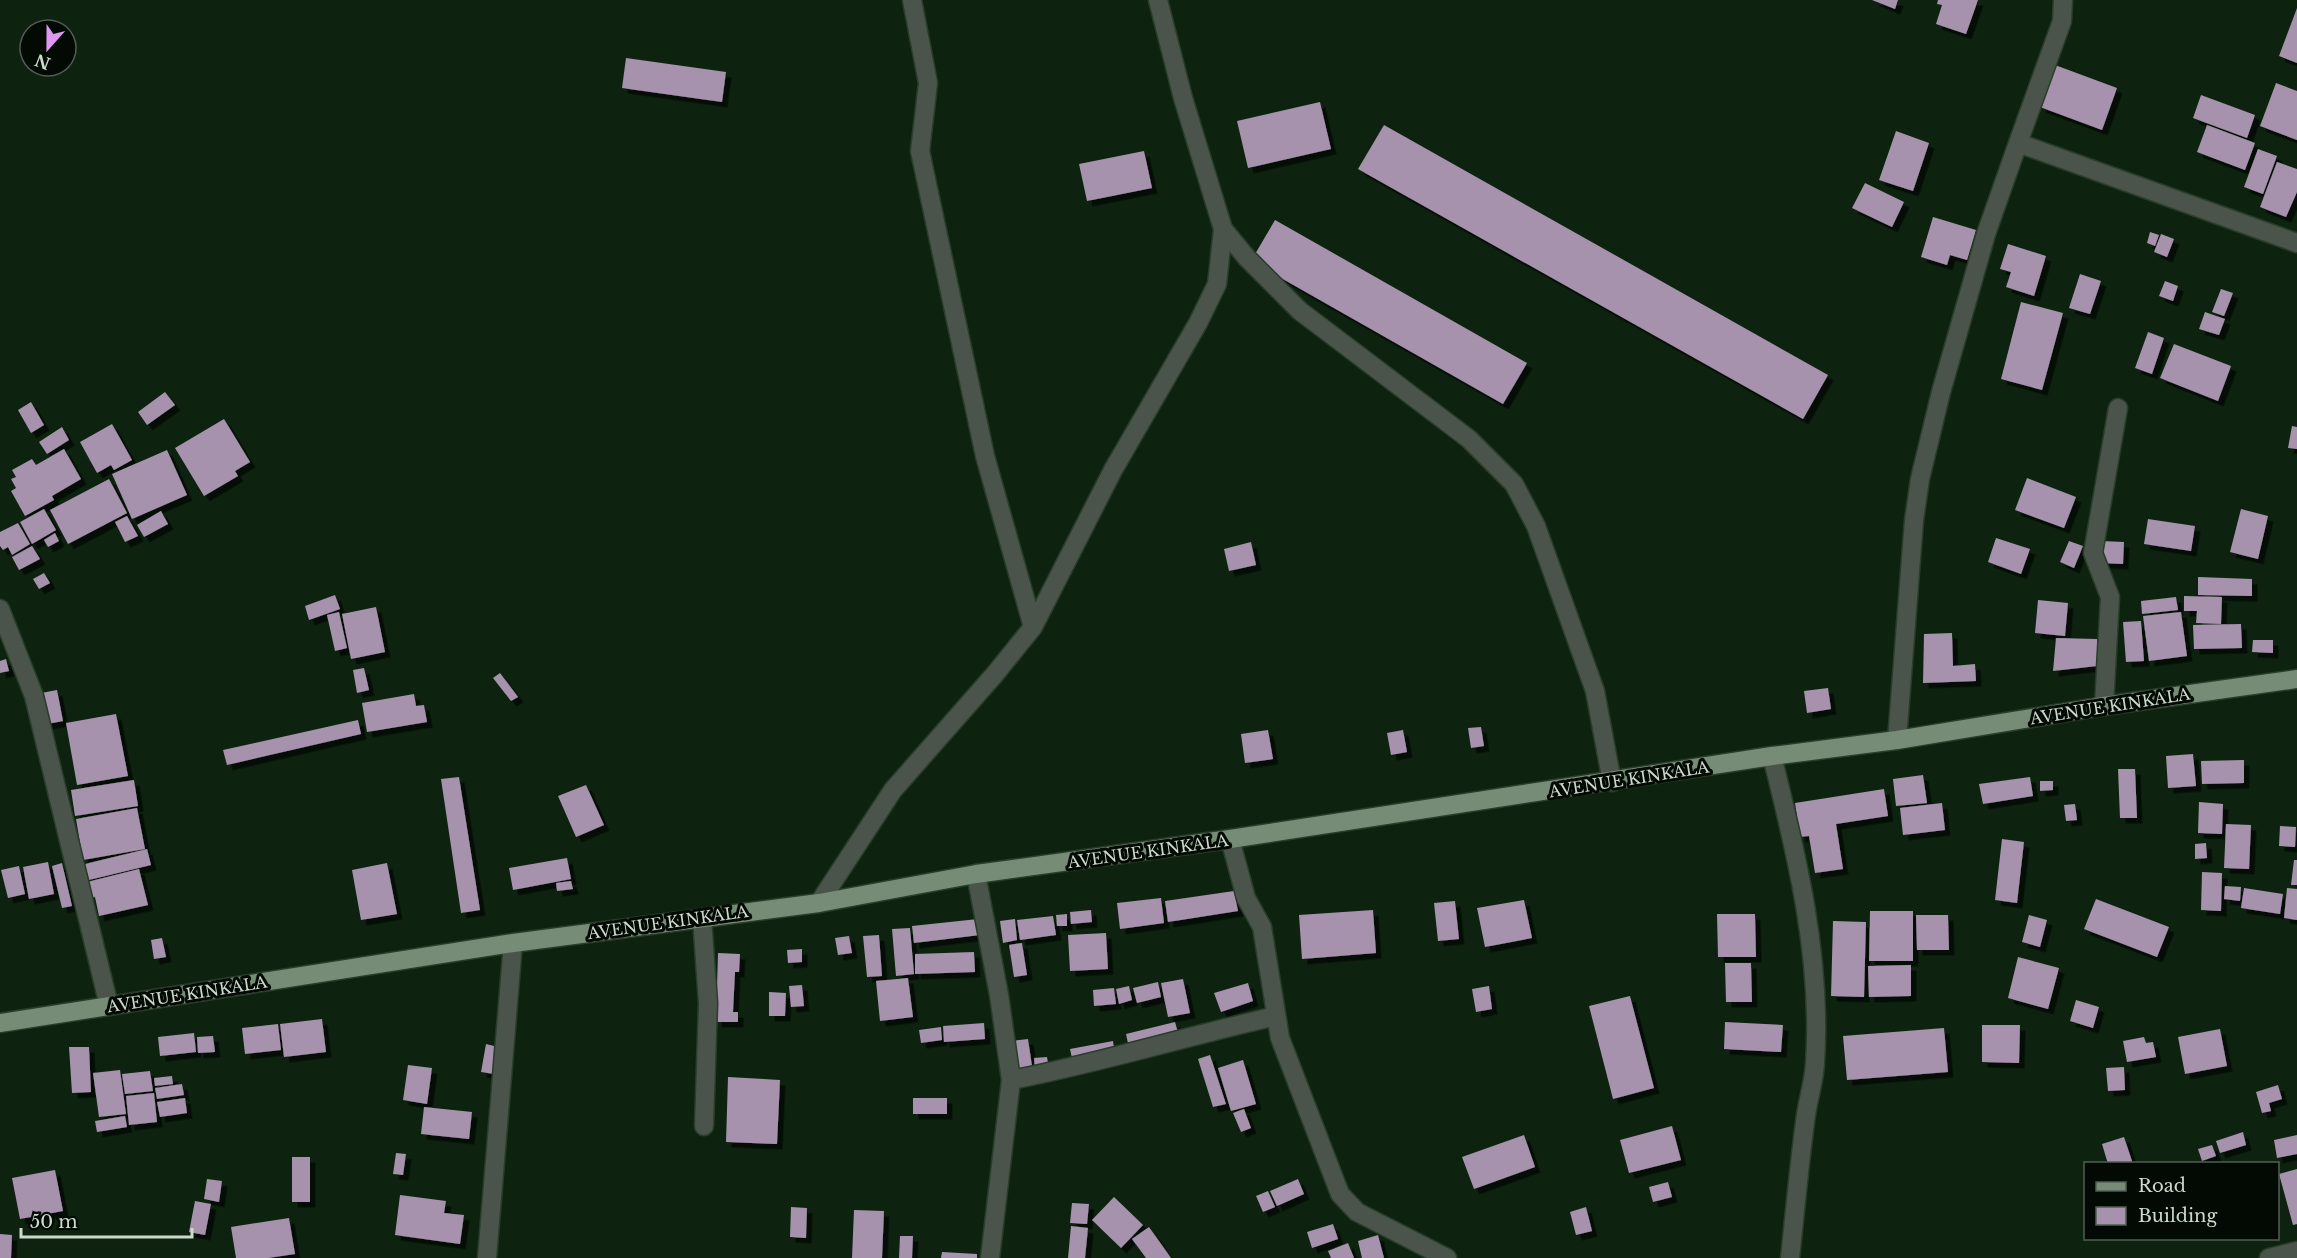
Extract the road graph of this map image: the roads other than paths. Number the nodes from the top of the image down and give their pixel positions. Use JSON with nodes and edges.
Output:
{"nodes":[{"id":1,"x":912,"y":0,"type":"edge"},
{"id":2,"x":1158,"y":0,"type":"edge"},
{"id":3,"x":2063,"y":0,"type":"edge"},
{"id":4,"x":2018,"y":143,"type":"junction"},
{"id":5,"x":1222,"y":229,"type":"junction"},
{"id":6,"x":2297,"y":243,"type":"edge"},
{"id":7,"x":2118,"y":408,"type":"dead end"},
{"id":8,"x":0,"y":609,"type":"edge"},
{"id":9,"x":1033,"y":627,"type":"junction"},
{"id":10,"x":2297,"y":679,"type":"edge"},
{"id":11,"x":2104,"y":706,"type":"junction"},
{"id":12,"x":1897,"y":740,"type":"junction"},
{"id":13,"x":1772,"y":756,"type":"junction"},
{"id":14,"x":1612,"y":782,"type":"junction"},
{"id":15,"x":1230,"y":840,"type":"junction"},
{"id":16,"x":976,"y":874,"type":"junction"},
{"id":17,"x":819,"y":903,"type":"junction"},
{"id":18,"x":702,"y":918,"type":"junction"},
{"id":19,"x":513,"y":943,"type":"junction"},
{"id":20,"x":109,"y":1006,"type":"junction"},
{"id":21,"x":1276,"y":1016,"type":"junction"},
{"id":22,"x":0,"y":1023,"type":"edge"},
{"id":23,"x":1011,"y":1080,"type":"junction"},
{"id":24,"x":704,"y":1126,"type":"dead end"},
{"id":25,"x":2297,"y":1251,"type":"edge"},
{"id":26,"x":487,"y":1258,"type":"edge"},
{"id":27,"x":990,"y":1258,"type":"edge"},
{"id":28,"x":1447,"y":1258,"type":"edge"},
{"id":29,"x":1790,"y":1258,"type":"edge"},
{"id":30,"x":2270,"y":1258,"type":"edge"}],
"edges":[{"from":1,"to":9,"type":"street"},
{"from":2,"to":5,"type":"street"},
{"from":3,"to":4,"type":"street"},
{"from":4,"to":6,"type":"street"},
{"from":4,"to":12,"type":"street"},
{"from":5,"to":9,"type":"street"},
{"from":5,"to":14,"type":"street"},
{"from":7,"to":11,"type":"street"},
{"from":8,"to":20,"type":"street"},
{"from":9,"to":17,"type":"street"},
{"from":10,"to":11,"type":"main road","name":"AVENUE KINKALA"},
{"from":11,"to":12,"type":"main road","name":"AVENUE KINKALA"},
{"from":12,"to":13,"type":"main road","name":"AVENUE KINKALA"},
{"from":13,"to":14,"type":"main road","name":"AVENUE KINKALA"},
{"from":13,"to":29,"type":"street"},
{"from":14,"to":15,"type":"main road","name":"AVENUE KINKALA"},
{"from":15,"to":16,"type":"main road","name":"AVENUE KINKALA"},
{"from":15,"to":21,"type":"street"},
{"from":16,"to":17,"type":"main road","name":"AVENUE KINKALA"},
{"from":16,"to":23,"type":"street"},
{"from":17,"to":18,"type":"main road","name":"AVENUE KINKALA"},
{"from":18,"to":19,"type":"main road","name":"AVENUE KINKALA"},
{"from":18,"to":24,"type":"street"},
{"from":19,"to":20,"type":"main road","name":"AVENUE KINKALA"},
{"from":19,"to":26,"type":"street"},
{"from":20,"to":22,"type":"main road","name":"AVENUE KINKALA"},
{"from":21,"to":23,"type":"street"},
{"from":21,"to":28,"type":"street"},
{"from":23,"to":27,"type":"street"},
{"from":25,"to":30,"type":"street"}]}
